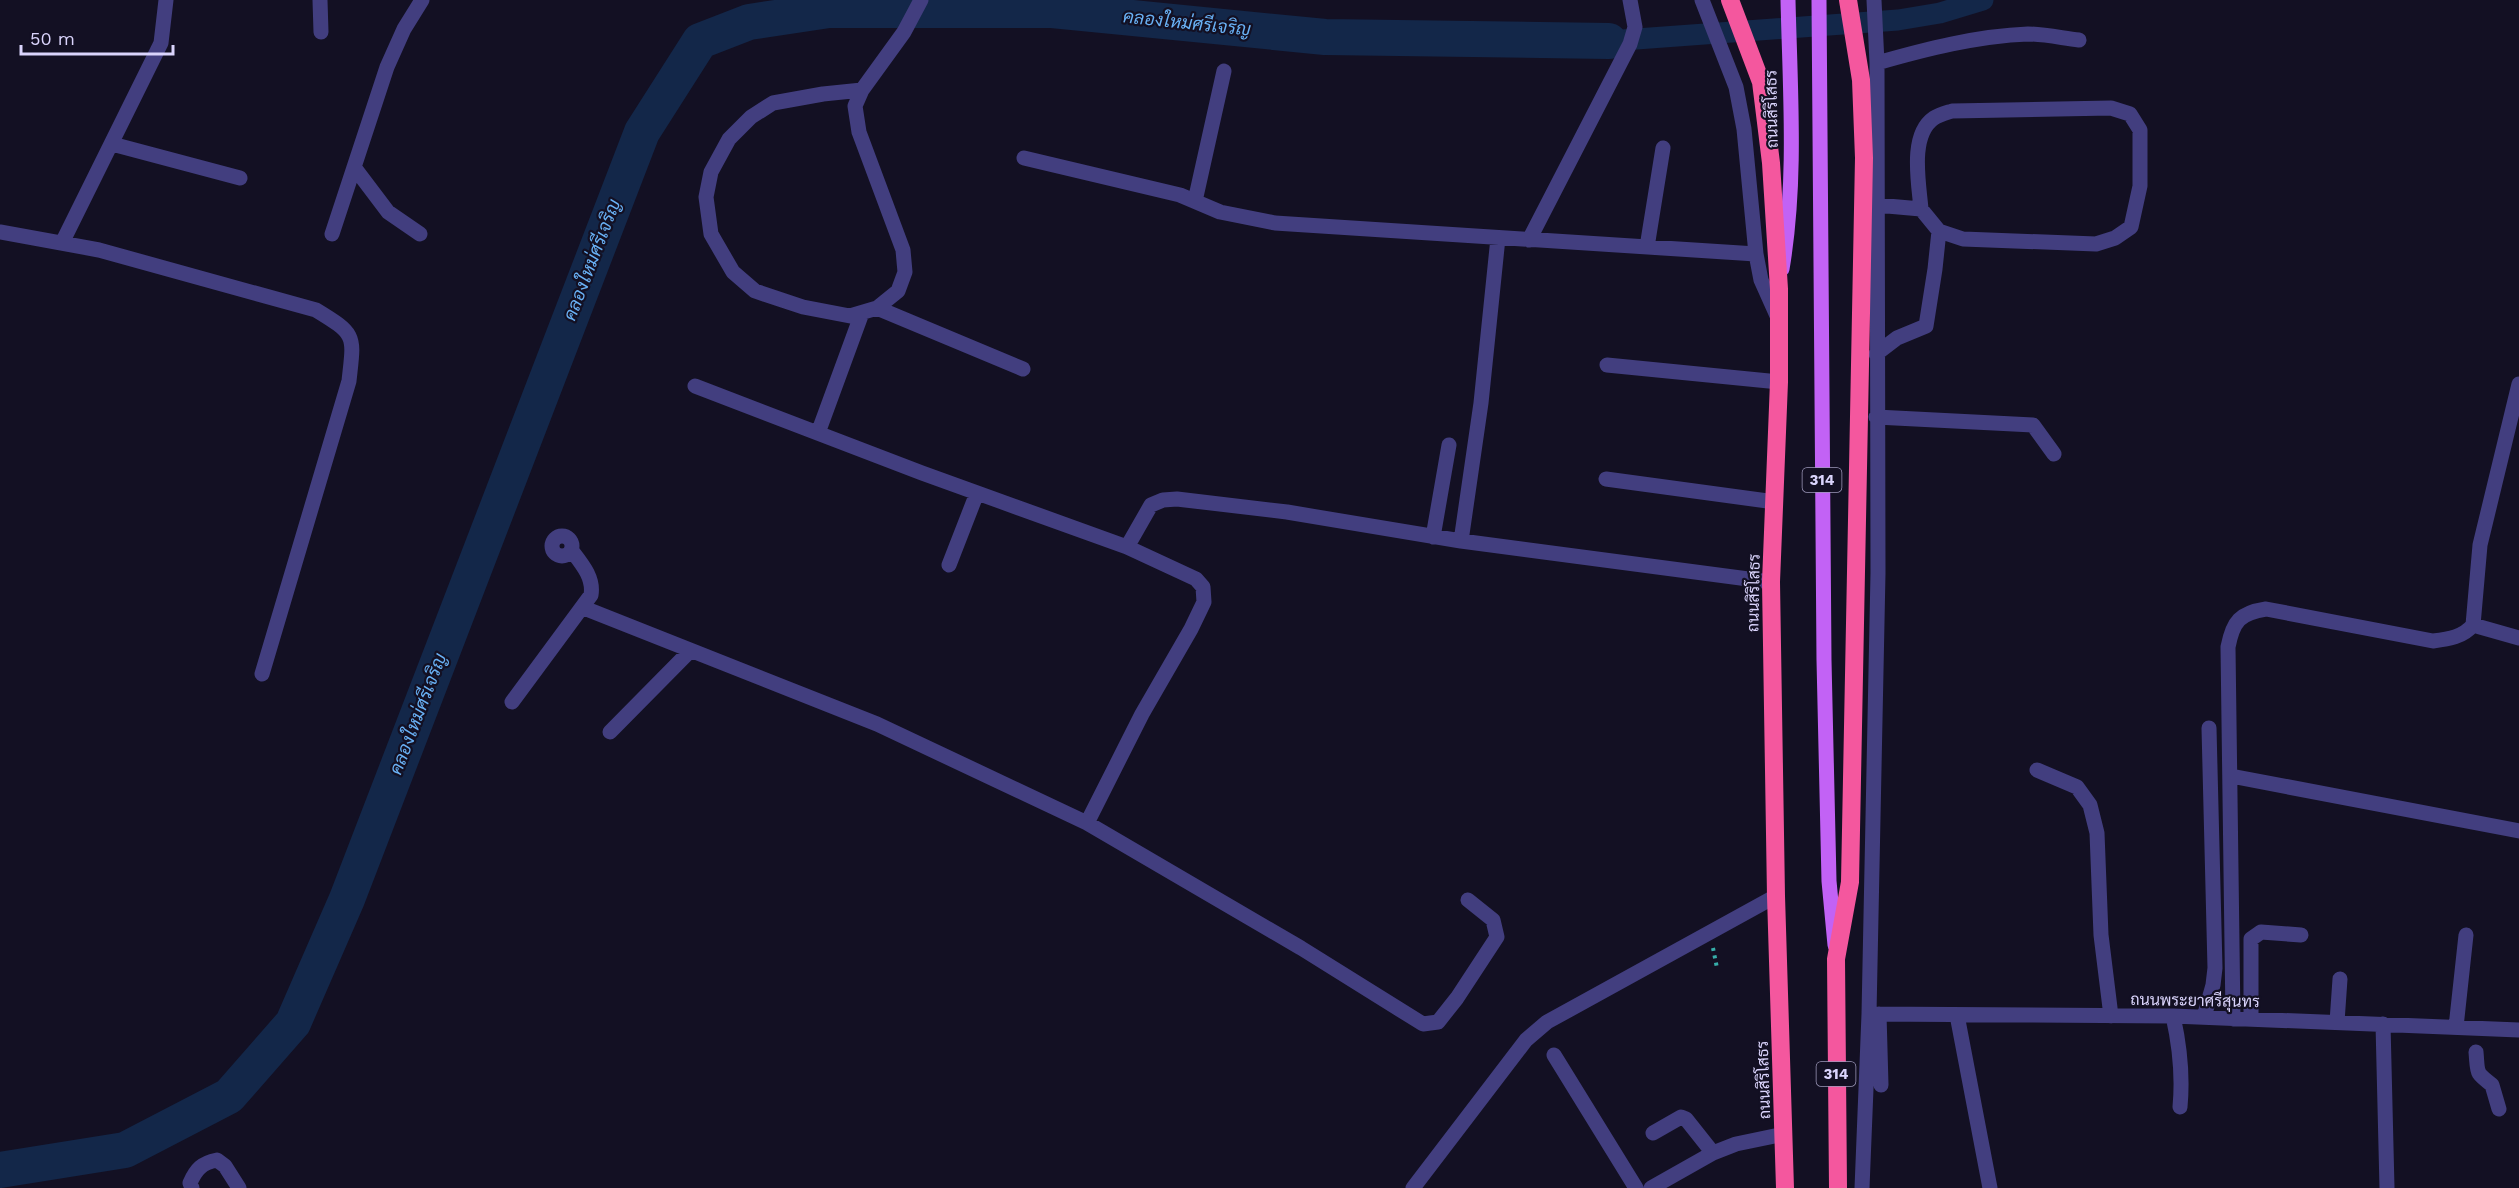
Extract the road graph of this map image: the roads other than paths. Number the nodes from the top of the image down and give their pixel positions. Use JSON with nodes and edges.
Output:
{"nodes":[{"id":1,"x":166,"y":0,"type":"edge"},
{"id":2,"x":320,"y":0,"type":"edge"},
{"id":3,"x":422,"y":0,"type":"edge"},
{"id":4,"x":921,"y":0,"type":"edge"},
{"id":5,"x":1630,"y":0,"type":"edge"},
{"id":6,"x":1702,"y":0,"type":"edge"},
{"id":7,"x":1730,"y":0,"type":"edge"},
{"id":8,"x":1788,"y":0,"type":"edge"},
{"id":9,"x":1819,"y":0,"type":"edge"},
{"id":10,"x":1848,"y":0,"type":"edge"},
{"id":11,"x":1874,"y":0,"type":"edge"},
{"id":12,"x":321,"y":32,"type":"dead end"},
{"id":13,"x":2079,"y":39,"type":"dead end"},
{"id":14,"x":1877,"y":63,"type":"junction"},
{"id":15,"x":1224,"y":71,"type":"dead end"},
{"id":16,"x":862,"y":90,"type":"junction"},
{"id":17,"x":112,"y":144,"type":"junction"},
{"id":18,"x":1663,"y":148,"type":"dead end"},
{"id":19,"x":1024,"y":158,"type":"dead end"},
{"id":20,"x":354,"y":167,"type":"junction"},
{"id":21,"x":240,"y":178,"type":"dead end"},
{"id":22,"x":1195,"y":201,"type":"junction"},
{"id":23,"x":1876,"y":205,"type":"junction"},
{"id":24,"x":1921,"y":209,"type":"junction"},
{"id":25,"x":1939,"y":231,"type":"junction"},
{"id":26,"x":0,"y":232,"type":"edge"},
{"id":27,"x":332,"y":234,"type":"dead end"},
{"id":28,"x":420,"y":234,"type":"dead end"},
{"id":29,"x":1498,"y":238,"type":"junction"},
{"id":30,"x":1529,"y":240,"type":"junction"},
{"id":31,"x":62,"y":243,"type":"junction"},
{"id":32,"x":1647,"y":247,"type":"junction"},
{"id":33,"x":1756,"y":254,"type":"junction"},
{"id":34,"x":1779,"y":289,"type":"junction"},
{"id":35,"x":877,"y":308,"type":"junction"},
{"id":36,"x":862,"y":313,"type":"junction"},
{"id":37,"x":1779,"y":320,"type":"junction"},
{"id":38,"x":1876,"y":354,"type":"junction"},
{"id":39,"x":1606,"y":365,"type":"dead end"},
{"id":40,"x":1023,"y":369,"type":"dead end"},
{"id":41,"x":1779,"y":382,"type":"junction"},
{"id":42,"x":2519,"y":384,"type":"edge"},
{"id":43,"x":695,"y":386,"type":"dead end"},
{"id":44,"x":1876,"y":417,"type":"junction"},
{"id":45,"x":818,"y":433,"type":"junction"},
{"id":46,"x":1449,"y":445,"type":"dead end"},
{"id":47,"x":2054,"y":454,"type":"dead end"},
{"id":48,"x":1606,"y":479,"type":"dead end"},
{"id":49,"x":977,"y":493,"type":"junction"},
{"id":50,"x":1775,"y":502,"type":"junction"},
{"id":51,"x":1433,"y":537,"type":"junction"},
{"id":52,"x":1461,"y":542,"type":"junction"},
{"id":53,"x":1127,"y":547,"type":"junction"},
{"id":54,"x":572,"y":551,"type":"dead end"},
{"id":55,"x":949,"y":565,"type":"dead end"},
{"id":56,"x":1771,"y":582,"type":"junction"},
{"id":57,"x":584,"y":608,"type":"junction"},
{"id":58,"x":2473,"y":625,"type":"junction"},
{"id":59,"x":2519,"y":638,"type":"edge"},
{"id":60,"x":690,"y":651,"type":"junction"},
{"id":61,"x":262,"y":674,"type":"dead end"},
{"id":62,"x":512,"y":702,"type":"dead end"},
{"id":63,"x":2208,"y":728,"type":"dead end"},
{"id":64,"x":610,"y":732,"type":"dead end"},
{"id":65,"x":2037,"y":770,"type":"dead end"},
{"id":66,"x":2232,"y":784,"type":"junction"},
{"id":67,"x":2211,"y":792,"type":"junction"},
{"id":68,"x":1087,"y":823,"type":"junction"},
{"id":69,"x":2519,"y":831,"type":"edge"},
{"id":70,"x":1776,"y":896,"type":"junction"},
{"id":71,"x":1468,"y":900,"type":"dead end"},
{"id":72,"x":2466,"y":935,"type":"dead end"},
{"id":73,"x":2301,"y":936,"type":"dead end"},
{"id":74,"x":1836,"y":959,"type":"junction"},
{"id":75,"x":2340,"y":979,"type":"dead end"},
{"id":76,"x":1874,"y":1014,"type":"junction"},
{"id":77,"x":1957,"y":1015,"type":"junction"},
{"id":78,"x":2110,"y":1016,"type":"junction"},
{"id":79,"x":2173,"y":1016,"type":"junction"},
{"id":80,"x":2204,"y":1017,"type":"junction"},
{"id":81,"x":2233,"y":1019,"type":"junction"},
{"id":82,"x":2251,"y":1019,"type":"junction"},
{"id":83,"x":2337,"y":1022,"type":"junction"},
{"id":84,"x":2383,"y":1024,"type":"junction"},
{"id":85,"x":2456,"y":1027,"type":"junction"},
{"id":86,"x":2476,"y":1028,"type":"junction"},
{"id":87,"x":2519,"y":1030,"type":"edge"},
{"id":88,"x":1554,"y":1055,"type":"dead end"},
{"id":89,"x":1881,"y":1085,"type":"dead end"},
{"id":90,"x":2180,"y":1107,"type":"dead end"},
{"id":91,"x":2499,"y":1109,"type":"dead end"},
{"id":92,"x":1653,"y":1133,"type":"dead end"},
{"id":93,"x":1784,"y":1134,"type":"junction"},
{"id":94,"x":1713,"y":1153,"type":"junction"},
{"id":95,"x":192,"y":1188,"type":"edge"},
{"id":96,"x":239,"y":1188,"type":"edge"},
{"id":97,"x":1413,"y":1188,"type":"edge"},
{"id":98,"x":1636,"y":1188,"type":"edge"},
{"id":99,"x":1651,"y":1188,"type":"edge"},
{"id":100,"x":1785,"y":1188,"type":"edge"},
{"id":101,"x":1838,"y":1188,"type":"edge"},
{"id":102,"x":1862,"y":1188,"type":"edge"},
{"id":103,"x":1990,"y":1188,"type":"edge"},
{"id":104,"x":2387,"y":1188,"type":"edge"}],
"edges":[{"from":1,"to":17,"type":"street"},
{"from":2,"to":12,"type":"street"},
{"from":3,"to":20,"type":"street"},
{"from":4,"to":16,"type":"street"},
{"from":5,"to":30,"type":"street"},
{"from":6,"to":33,"type":"street"},
{"from":7,"to":34,"type":"highway"},
{"from":8,"to":34,"type":"main road","name":"ถนนสิริโสธร"},
{"from":9,"to":74,"type":"main road","number":"314"},
{"from":10,"to":74,"type":"highway"},
{"from":11,"to":14,"type":"street"},
{"from":13,"to":14,"type":"street"},
{"from":14,"to":23,"type":"street"},
{"from":15,"to":22,"type":"street"},
{"from":16,"to":35,"type":"street"},
{"from":16,"to":36,"type":"street"},
{"from":17,"to":21,"type":"street"},
{"from":17,"to":31,"type":"street"},
{"from":18,"to":32,"type":"street"},
{"from":19,"to":22,"type":"street"},
{"from":20,"to":27,"type":"street"},
{"from":20,"to":28,"type":"street"},
{"from":22,"to":29,"type":"street"},
{"from":23,"to":24,"type":"street"},
{"from":23,"to":38,"type":"street"},
{"from":24,"to":25,"type":"street"},
{"from":24,"to":25,"type":"street"},
{"from":25,"to":38,"type":"street"},
{"from":26,"to":31,"type":"street"},
{"from":29,"to":30,"type":"street"},
{"from":29,"to":52,"type":"street"},
{"from":30,"to":32,"type":"street"},
{"from":31,"to":61,"type":"street"},
{"from":32,"to":33,"type":"street"},
{"from":33,"to":37,"type":"street"},
{"from":34,"to":37,"type":"highway","name":"ถนนสิริโสธร"},
{"from":35,"to":36,"type":"street"},
{"from":35,"to":40,"type":"street"},
{"from":36,"to":45,"type":"street"},
{"from":37,"to":41,"type":"highway","name":"ถนนสิริโสธร"},
{"from":38,"to":44,"type":"street"},
{"from":39,"to":41,"type":"street"},
{"from":41,"to":50,"type":"highway","name":"ถนนสิริโสธร"},
{"from":42,"to":58,"type":"street"},
{"from":43,"to":45,"type":"street"},
{"from":44,"to":47,"type":"street"},
{"from":44,"to":76,"type":"street"},
{"from":45,"to":49,"type":"street"},
{"from":46,"to":51,"type":"street"},
{"from":48,"to":50,"type":"street"},
{"from":49,"to":53,"type":"street"},
{"from":49,"to":55,"type":"street"},
{"from":50,"to":56,"type":"highway","name":"ถนนสิริโสธร"},
{"from":51,"to":52,"type":"street"},
{"from":51,"to":53,"type":"street"},
{"from":52,"to":56,"type":"street"},
{"from":53,"to":68,"type":"street"},
{"from":54,"to":57,"type":"street"},
{"from":56,"to":70,"type":"highway","name":"ถนนสิริโสธร"},
{"from":57,"to":60,"type":"street"},
{"from":57,"to":62,"type":"street"},
{"from":58,"to":59,"type":"street"},
{"from":58,"to":66,"type":"street"},
{"from":60,"to":64,"type":"street"},
{"from":60,"to":68,"type":"street"},
{"from":63,"to":67,"type":"street"},
{"from":65,"to":78,"type":"street"},
{"from":66,"to":67,"type":"street"},
{"from":66,"to":69,"type":"street"},
{"from":66,"to":81,"type":"street"},
{"from":67,"to":80,"type":"street"},
{"from":68,"to":71,"type":"street"},
{"from":70,"to":93,"type":"highway","name":"ถนนสิริโสธร"},
{"from":70,"to":97,"type":"street"},
{"from":72,"to":85,"type":"street"},
{"from":73,"to":82,"type":"street"},
{"from":74,"to":101,"type":"highway","number":"314"},
{"from":75,"to":83,"type":"street"},
{"from":76,"to":77,"type":"street","name":"ถนนพระยาศรีสุนทร"},
{"from":76,"to":89,"type":"street"},
{"from":76,"to":102,"type":"street"},
{"from":77,"to":78,"type":"street","name":"ถนนพระยาศรีสุนทร"},
{"from":77,"to":103,"type":"street"},
{"from":78,"to":79,"type":"street","name":"ถนนพระยาศรีสุนทร"},
{"from":79,"to":80,"type":"street","name":"ถนนพระยาศรีสุนทร"},
{"from":79,"to":90,"type":"street"},
{"from":80,"to":81,"type":"street","name":"ถนนพระยาศรีสุนทร"},
{"from":81,"to":82,"type":"street","name":"ถนนพระยาศรีสุนทร"},
{"from":82,"to":83,"type":"street","name":"ถนนพระยาศรีสุนทร"},
{"from":83,"to":84,"type":"street","name":"ถนนพระยาศรีสุนทร"},
{"from":84,"to":85,"type":"street","name":"ถนนพระยาศรีสุนทร"},
{"from":84,"to":104,"type":"street"},
{"from":85,"to":86,"type":"street","name":"ถนนพระยาศรีสุนทร"},
{"from":86,"to":87,"type":"street","name":"ถนนพระยาศรีสุนทร"},
{"from":86,"to":91,"type":"street"},
{"from":88,"to":98,"type":"street"},
{"from":92,"to":94,"type":"street"},
{"from":93,"to":94,"type":"street"},
{"from":93,"to":100,"type":"highway","name":"ถนนสิริโสธร"},
{"from":94,"to":99,"type":"street"},
{"from":95,"to":96,"type":"street"}]}
